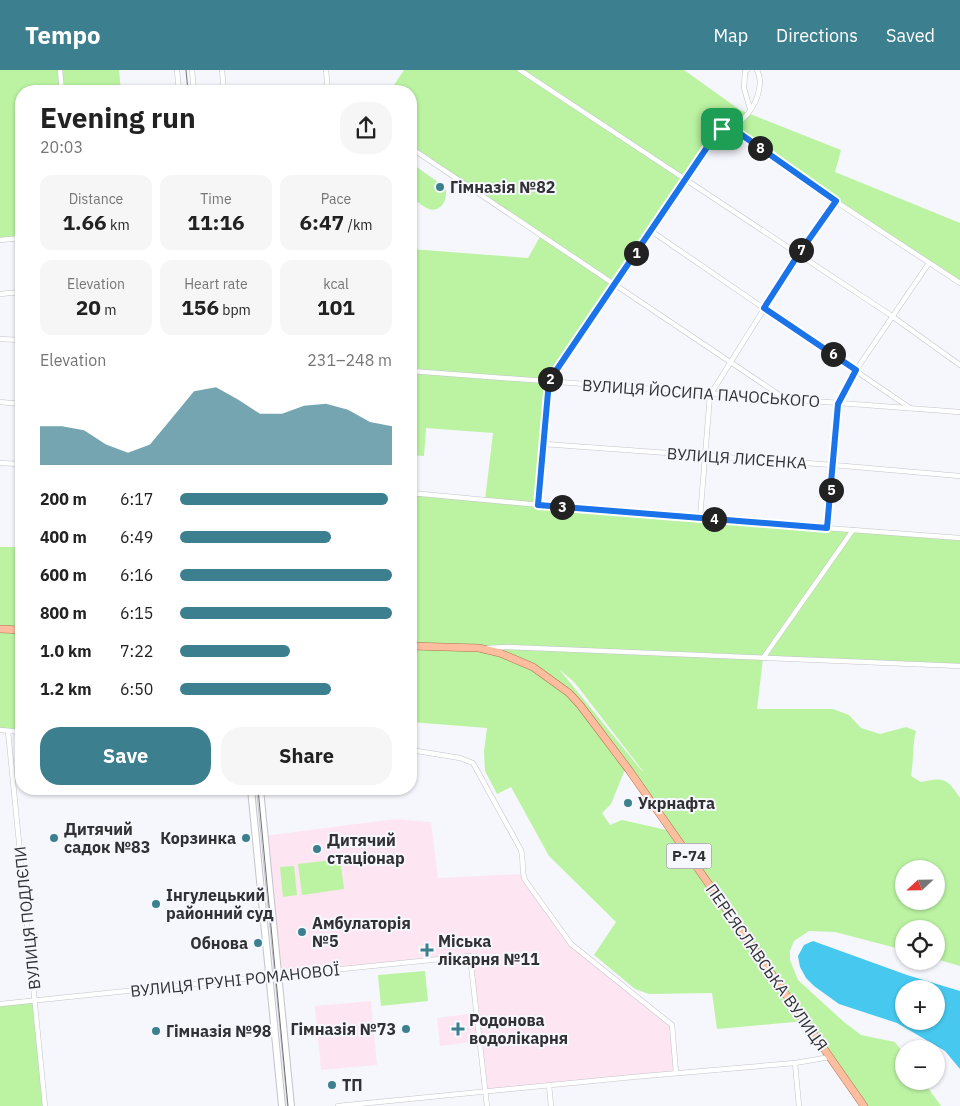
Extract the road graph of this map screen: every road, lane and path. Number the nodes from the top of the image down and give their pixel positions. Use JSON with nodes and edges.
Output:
{"nodes":[{"id":1,"x":60,"y":70,"type":"edge"},
{"id":2,"x":177,"y":70,"type":"edge"},
{"id":3,"x":192,"y":70,"type":"edge"},
{"id":4,"x":222,"y":70,"type":"edge"},
{"id":5,"x":326,"y":70,"type":"edge"},
{"id":6,"x":520,"y":70,"type":"edge"},
{"id":7,"x":747,"y":70,"type":"edge"},
{"id":8,"x":757,"y":70,"type":"edge"},
{"id":9,"x":61,"y":85,"type":"edge"},
{"id":10,"x":178,"y":85,"type":"edge"},
{"id":11,"x":193,"y":85,"type":"edge"},
{"id":12,"x":223,"y":85,"type":"edge"},
{"id":13,"x":327,"y":85,"type":"edge"},
{"id":14,"x":750,"y":109,"type":"junction"},
{"id":15,"x":729,"y":126,"type":"junction"},
{"id":16,"x":417,"y":152,"type":"edge"},
{"id":17,"x":685,"y":180,"type":"junction"},
{"id":18,"x":836,"y":201,"type":"junction"},
{"id":19,"x":651,"y":231,"type":"junction"},
{"id":20,"x":15,"y":239,"type":"edge"},
{"id":21,"x":0,"y":240,"type":"edge"},
{"id":22,"x":798,"y":255,"type":"junction"},
{"id":23,"x":929,"y":263,"type":"junction"},
{"id":24,"x":960,"y":283,"type":"edge"},
{"id":25,"x":614,"y":284,"type":"junction"},
{"id":26,"x":15,"y":293,"type":"edge"},
{"id":27,"x":0,"y":294,"type":"edge"},
{"id":28,"x":764,"y":308,"type":"junction"},
{"id":29,"x":892,"y":316,"type":"junction"},
{"id":30,"x":0,"y":339,"type":"edge"},
{"id":31,"x":15,"y":340,"type":"edge"},
{"id":32,"x":730,"y":362,"type":"junction"},
{"id":33,"x":960,"y":365,"type":"edge"},
{"id":34,"x":856,"y":370,"type":"junction"},
{"id":35,"x":417,"y":371,"type":"edge"},
{"id":36,"x":549,"y":381,"type":"junction"},
{"id":37,"x":710,"y":395,"type":"junction"},
{"id":38,"x":785,"y":399,"type":"junction"},
{"id":39,"x":0,"y":402,"type":"edge"},
{"id":40,"x":15,"y":403,"type":"edge"},
{"id":41,"x":838,"y":404,"type":"junction"},
{"id":42,"x":911,"y":409,"type":"junction"},
{"id":43,"x":960,"y":412,"type":"edge"},
{"id":44,"x":544,"y":444,"type":"junction"},
{"id":45,"x":704,"y":455,"type":"junction"},
{"id":46,"x":0,"y":463,"type":"edge"},
{"id":47,"x":15,"y":464,"type":"edge"},
{"id":48,"x":833,"y":465,"type":"junction"},
{"id":49,"x":960,"y":476,"type":"edge"},
{"id":50,"x":417,"y":494,"type":"edge"},
{"id":51,"x":538,"y":505,"type":"junction"},
{"id":52,"x":700,"y":518,"type":"junction"},
{"id":53,"x":827,"y":528,"type":"junction"},
{"id":54,"x":853,"y":530,"type":"junction"},
{"id":55,"x":960,"y":538,"type":"edge"},
{"id":56,"x":0,"y":630,"type":"edge"},
{"id":57,"x":15,"y":630,"type":"edge"},
{"id":58,"x":417,"y":646,"type":"edge"},
{"id":59,"x":479,"y":648,"type":"junction"},
{"id":60,"x":763,"y":658,"type":"junction"},
{"id":61,"x":960,"y":666,"type":"edge"},
{"id":62,"x":0,"y":730,"type":"edge"},
{"id":63,"x":8,"y":731,"type":"junction"},
{"id":64,"x":15,"y":732,"type":"edge"},
{"id":65,"x":417,"y":751,"type":"edge"},
{"id":66,"x":251,"y":795,"type":"edge"},
{"id":67,"x":261,"y":795,"type":"edge"},
{"id":68,"x":270,"y":976,"type":"junction"},
{"id":69,"x":279,"y":976,"type":"junction"},
{"id":70,"x":36,"y":1000,"type":"junction"},
{"id":71,"x":0,"y":1004,"type":"edge"},
{"id":72,"x":830,"y":1057,"type":"junction"},
{"id":73,"x":795,"y":1063,"type":"junction"},
{"id":74,"x":676,"y":1073,"type":"junction"},
{"id":75,"x":548,"y":1085,"type":"junction"},
{"id":76,"x":485,"y":1091,"type":"junction"},
{"id":77,"x":46,"y":1106,"type":"edge"},
{"id":78,"x":282,"y":1106,"type":"edge"},
{"id":79,"x":291,"y":1106,"type":"edge"},
{"id":80,"x":338,"y":1106,"type":"edge"},
{"id":81,"x":487,"y":1106,"type":"edge"},
{"id":82,"x":551,"y":1106,"type":"edge"},
{"id":83,"x":799,"y":1106,"type":"edge"},
{"id":84,"x":864,"y":1106,"type":"edge"}],
"edges":[{"from":1,"to":9,"type":"street"},
{"from":2,"to":10,"type":"street"},
{"from":3,"to":11,"type":"street"},
{"from":4,"to":12,"type":"street"},
{"from":5,"to":13,"type":"street"},
{"from":6,"to":17,"type":"street"},
{"from":7,"to":14,"type":"street"},
{"from":8,"to":14,"type":"street"},
{"from":14,"to":15,"type":"street"},
{"from":15,"to":17,"type":"street"},
{"from":15,"to":18,"type":"street"},
{"from":16,"to":25,"type":"street"},
{"from":17,"to":19,"type":"street"},
{"from":17,"to":22,"type":"street"},
{"from":18,"to":22,"type":"street"},
{"from":18,"to":23,"type":"street"},
{"from":19,"to":25,"type":"street"},
{"from":19,"to":28,"type":"street"},
{"from":20,"to":21,"type":"street"},
{"from":22,"to":28,"type":"street"},
{"from":22,"to":29,"type":"street"},
{"from":23,"to":24,"type":"street"},
{"from":23,"to":29,"type":"street"},
{"from":25,"to":32,"type":"street"},
{"from":25,"to":36,"type":"street"},
{"from":26,"to":27,"type":"street"},
{"from":28,"to":32,"type":"street"},
{"from":28,"to":34,"type":"street"},
{"from":29,"to":33,"type":"street"},
{"from":29,"to":34,"type":"street"},
{"from":30,"to":31,"type":"street"},
{"from":32,"to":37,"type":"street"},
{"from":32,"to":38,"type":"street"},
{"from":34,"to":41,"type":"street"},
{"from":34,"to":42,"type":"street"},
{"from":35,"to":36,"type":"street","name":"ВУЛИЦЯ ЙОСИПА ПАЧОСЬКОГО"},
{"from":36,"to":37,"type":"street","name":"ВУЛИЦЯ ЙОСИПА ПАЧОСЬКОГО"},
{"from":36,"to":44,"type":"street"},
{"from":37,"to":38,"type":"street","name":"ВУЛИЦЯ ЙОСИПА ПАЧОСЬКОГО"},
{"from":37,"to":45,"type":"street"},
{"from":38,"to":41,"type":"street","name":"ВУЛИЦЯ ЙОСИПА ПАЧОСЬКОГО"},
{"from":39,"to":40,"type":"street"},
{"from":41,"to":42,"type":"street","name":"ВУЛИЦЯ ЙОСИПА ПАЧОСЬКОГО"},
{"from":41,"to":48,"type":"street"},
{"from":42,"to":43,"type":"street","name":"ВУЛИЦЯ ЙОСИПА ПАЧОСЬКОГО"},
{"from":44,"to":45,"type":"street","name":"ВУЛИЦЯ ЛИСЕНКА"},
{"from":44,"to":51,"type":"street"},
{"from":45,"to":48,"type":"street","name":"ВУЛИЦЯ ЛИСЕНКА"},
{"from":45,"to":52,"type":"street"},
{"from":46,"to":47,"type":"street"},
{"from":48,"to":49,"type":"street","name":"ВУЛИЦЯ ЛИСЕНКА"},
{"from":48,"to":53,"type":"street"},
{"from":50,"to":51,"type":"street"},
{"from":51,"to":52,"type":"street"},
{"from":52,"to":53,"type":"street"},
{"from":53,"to":54,"type":"street"},
{"from":54,"to":55,"type":"street"},
{"from":54,"to":60,"type":"street"},
{"from":56,"to":57,"type":"main road"},
{"from":58,"to":59,"type":"main road","number":"Р-74"},
{"from":59,"to":60,"type":"street"},
{"from":59,"to":72,"type":"main road","name":"ПЕРЕЯСЛАВСЬКА ВУЛИЦЯ","number":"Р-74"},
{"from":60,"to":61,"type":"street"},
{"from":62,"to":63,"type":"street"},
{"from":63,"to":64,"type":"street"},
{"from":63,"to":70,"type":"street","name":"ВУЛИЦЯ ПОДЛЄПИ"},
{"from":65,"to":74,"type":"street"},
{"from":66,"to":68,"type":"main road"},
{"from":67,"to":69,"type":"main road"},
{"from":68,"to":69,"type":"street","name":"ВУЛИЦЯ ГРУНІ РОМАНОВОЇ"},
{"from":68,"to":70,"type":"street","name":"ВУЛИЦЯ ГРУНІ РОМАНОВОЇ"},
{"from":68,"to":78,"type":"main road"},
{"from":69,"to":76,"type":"street","name":"ВУЛИЦЯ ГРУНІ РОМАНОВОЇ"},
{"from":69,"to":79,"type":"main road"},
{"from":70,"to":71,"type":"street","name":"ВУЛИЦЯ ГРУНІ РОМАНОВОЇ"},
{"from":70,"to":77,"type":"street","name":"ВУЛИЦЯ ПОДЛЄПИ"},
{"from":72,"to":73,"type":"street"},
{"from":72,"to":84,"type":"main road","name":"ПЕРЕЯСЛАВСЬКА ВУЛИЦЯ","number":"Р-74"},
{"from":73,"to":74,"type":"street"},
{"from":73,"to":83,"type":"street"},
{"from":74,"to":75,"type":"street"},
{"from":75,"to":76,"type":"street"},
{"from":75,"to":82,"type":"street"},
{"from":76,"to":80,"type":"street"},
{"from":76,"to":81,"type":"street"}]}
